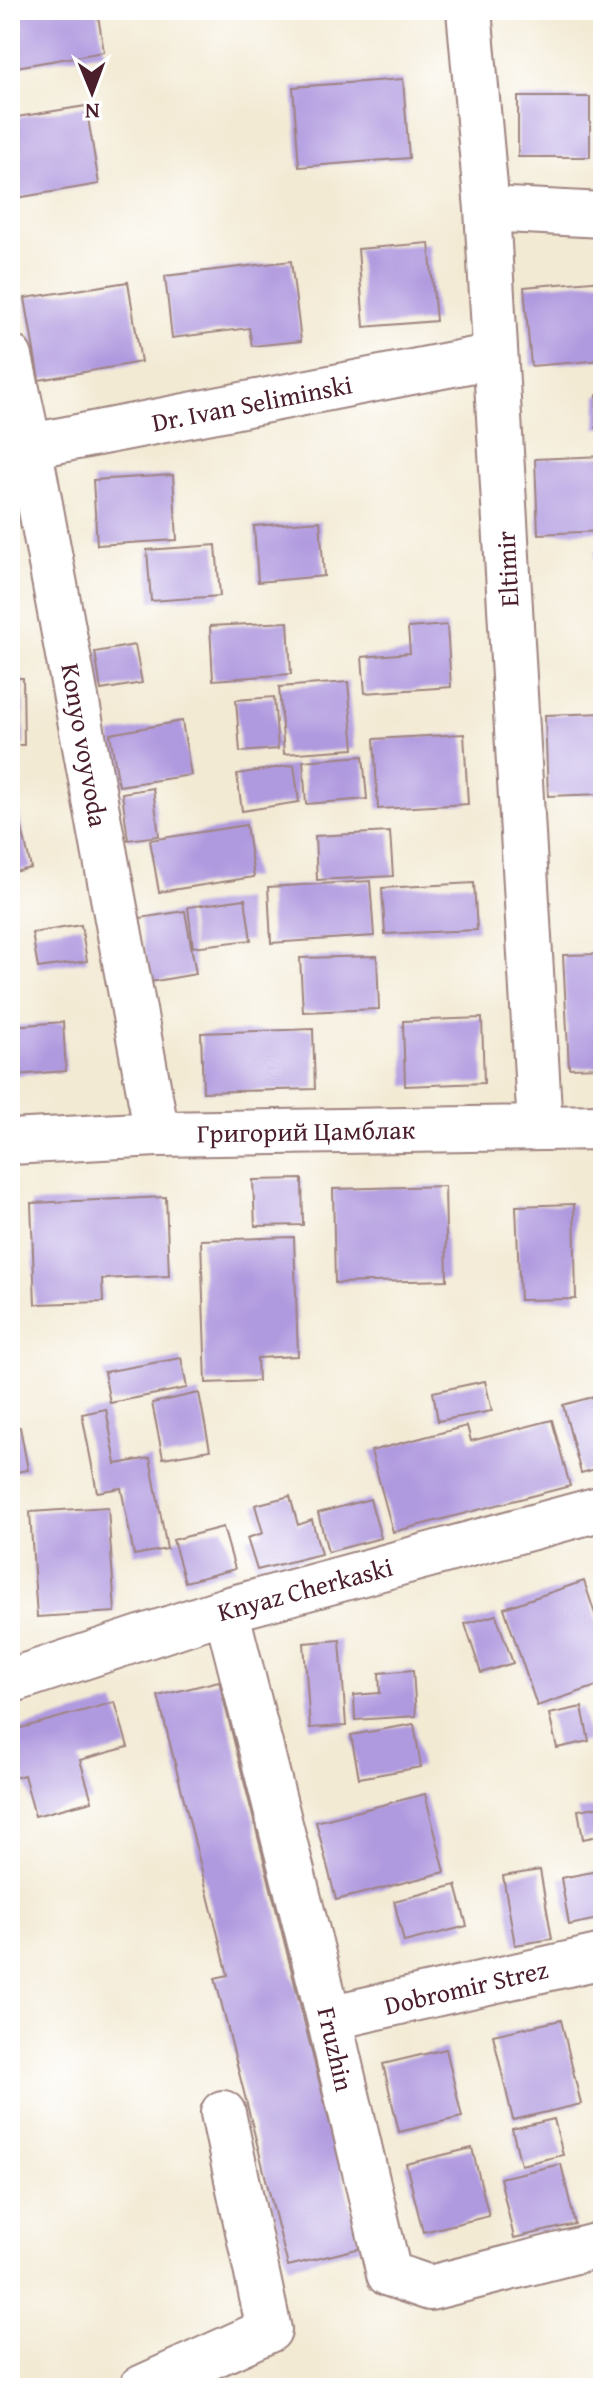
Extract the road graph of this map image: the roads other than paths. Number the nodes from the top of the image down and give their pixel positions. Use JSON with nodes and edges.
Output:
{"nodes":[{"id":1,"x":469,"y":10,"type":"edge"},
{"id":2,"x":487,"y":209,"type":"junction"},
{"id":3,"x":603,"y":215,"type":"edge"},
{"id":4,"x":494,"y":356,"type":"junction"},
{"id":5,"x":10,"y":357,"type":"edge"},
{"id":6,"x":20,"y":448,"type":"edge"},
{"id":7,"x":603,"y":1127,"type":"edge"},
{"id":8,"x":540,"y":1128,"type":"junction"},
{"id":9,"x":157,"y":1134,"type":"junction"},
{"id":10,"x":10,"y":1142,"type":"edge"},
{"id":11,"x":603,"y":1508,"type":"edge"},
{"id":12,"x":226,"y":1610,"type":"junction"},
{"id":13,"x":10,"y":1681,"type":"edge"},
{"id":14,"x":603,"y":1956,"type":"edge"},
{"id":15,"x":329,"y":2018,"type":"junction"},
{"id":16,"x":223,"y":2113,"type":"dead end"},
{"id":17,"x":603,"y":2244,"type":"edge"},
{"id":18,"x":141,"y":2388,"type":"edge"}],
"edges":[{"from":1,"to":2,"type":"street","name":"Eltimir"},
{"from":2,"to":3,"type":"street"},
{"from":2,"to":4,"type":"street","name":"Eltimir"},
{"from":4,"to":6,"type":"street","name":"Dr. Ivan Seliminski"},
{"from":4,"to":8,"type":"street","name":"Eltimir"},
{"from":5,"to":6,"type":"street","name":"Konyo voyvoda"},
{"from":6,"to":9,"type":"street","name":"Konyo voyvoda"},
{"from":7,"to":8,"type":"street","name":"Григорий Цамблак"},
{"from":8,"to":9,"type":"street","name":"Григорий Цамблак"},
{"from":9,"to":10,"type":"street","name":"Григорий Цамблак"},
{"from":11,"to":12,"type":"street","name":"Knyaz Cherkaski"},
{"from":12,"to":13,"type":"street","name":"Knyaz Cherkaski"},
{"from":12,"to":15,"type":"street","name":"Fruzhin"},
{"from":14,"to":15,"type":"street","name":"Dobromir Strez"},
{"from":15,"to":17,"type":"street","name":"Fruzhin"},
{"from":16,"to":18,"type":"street"}]}
